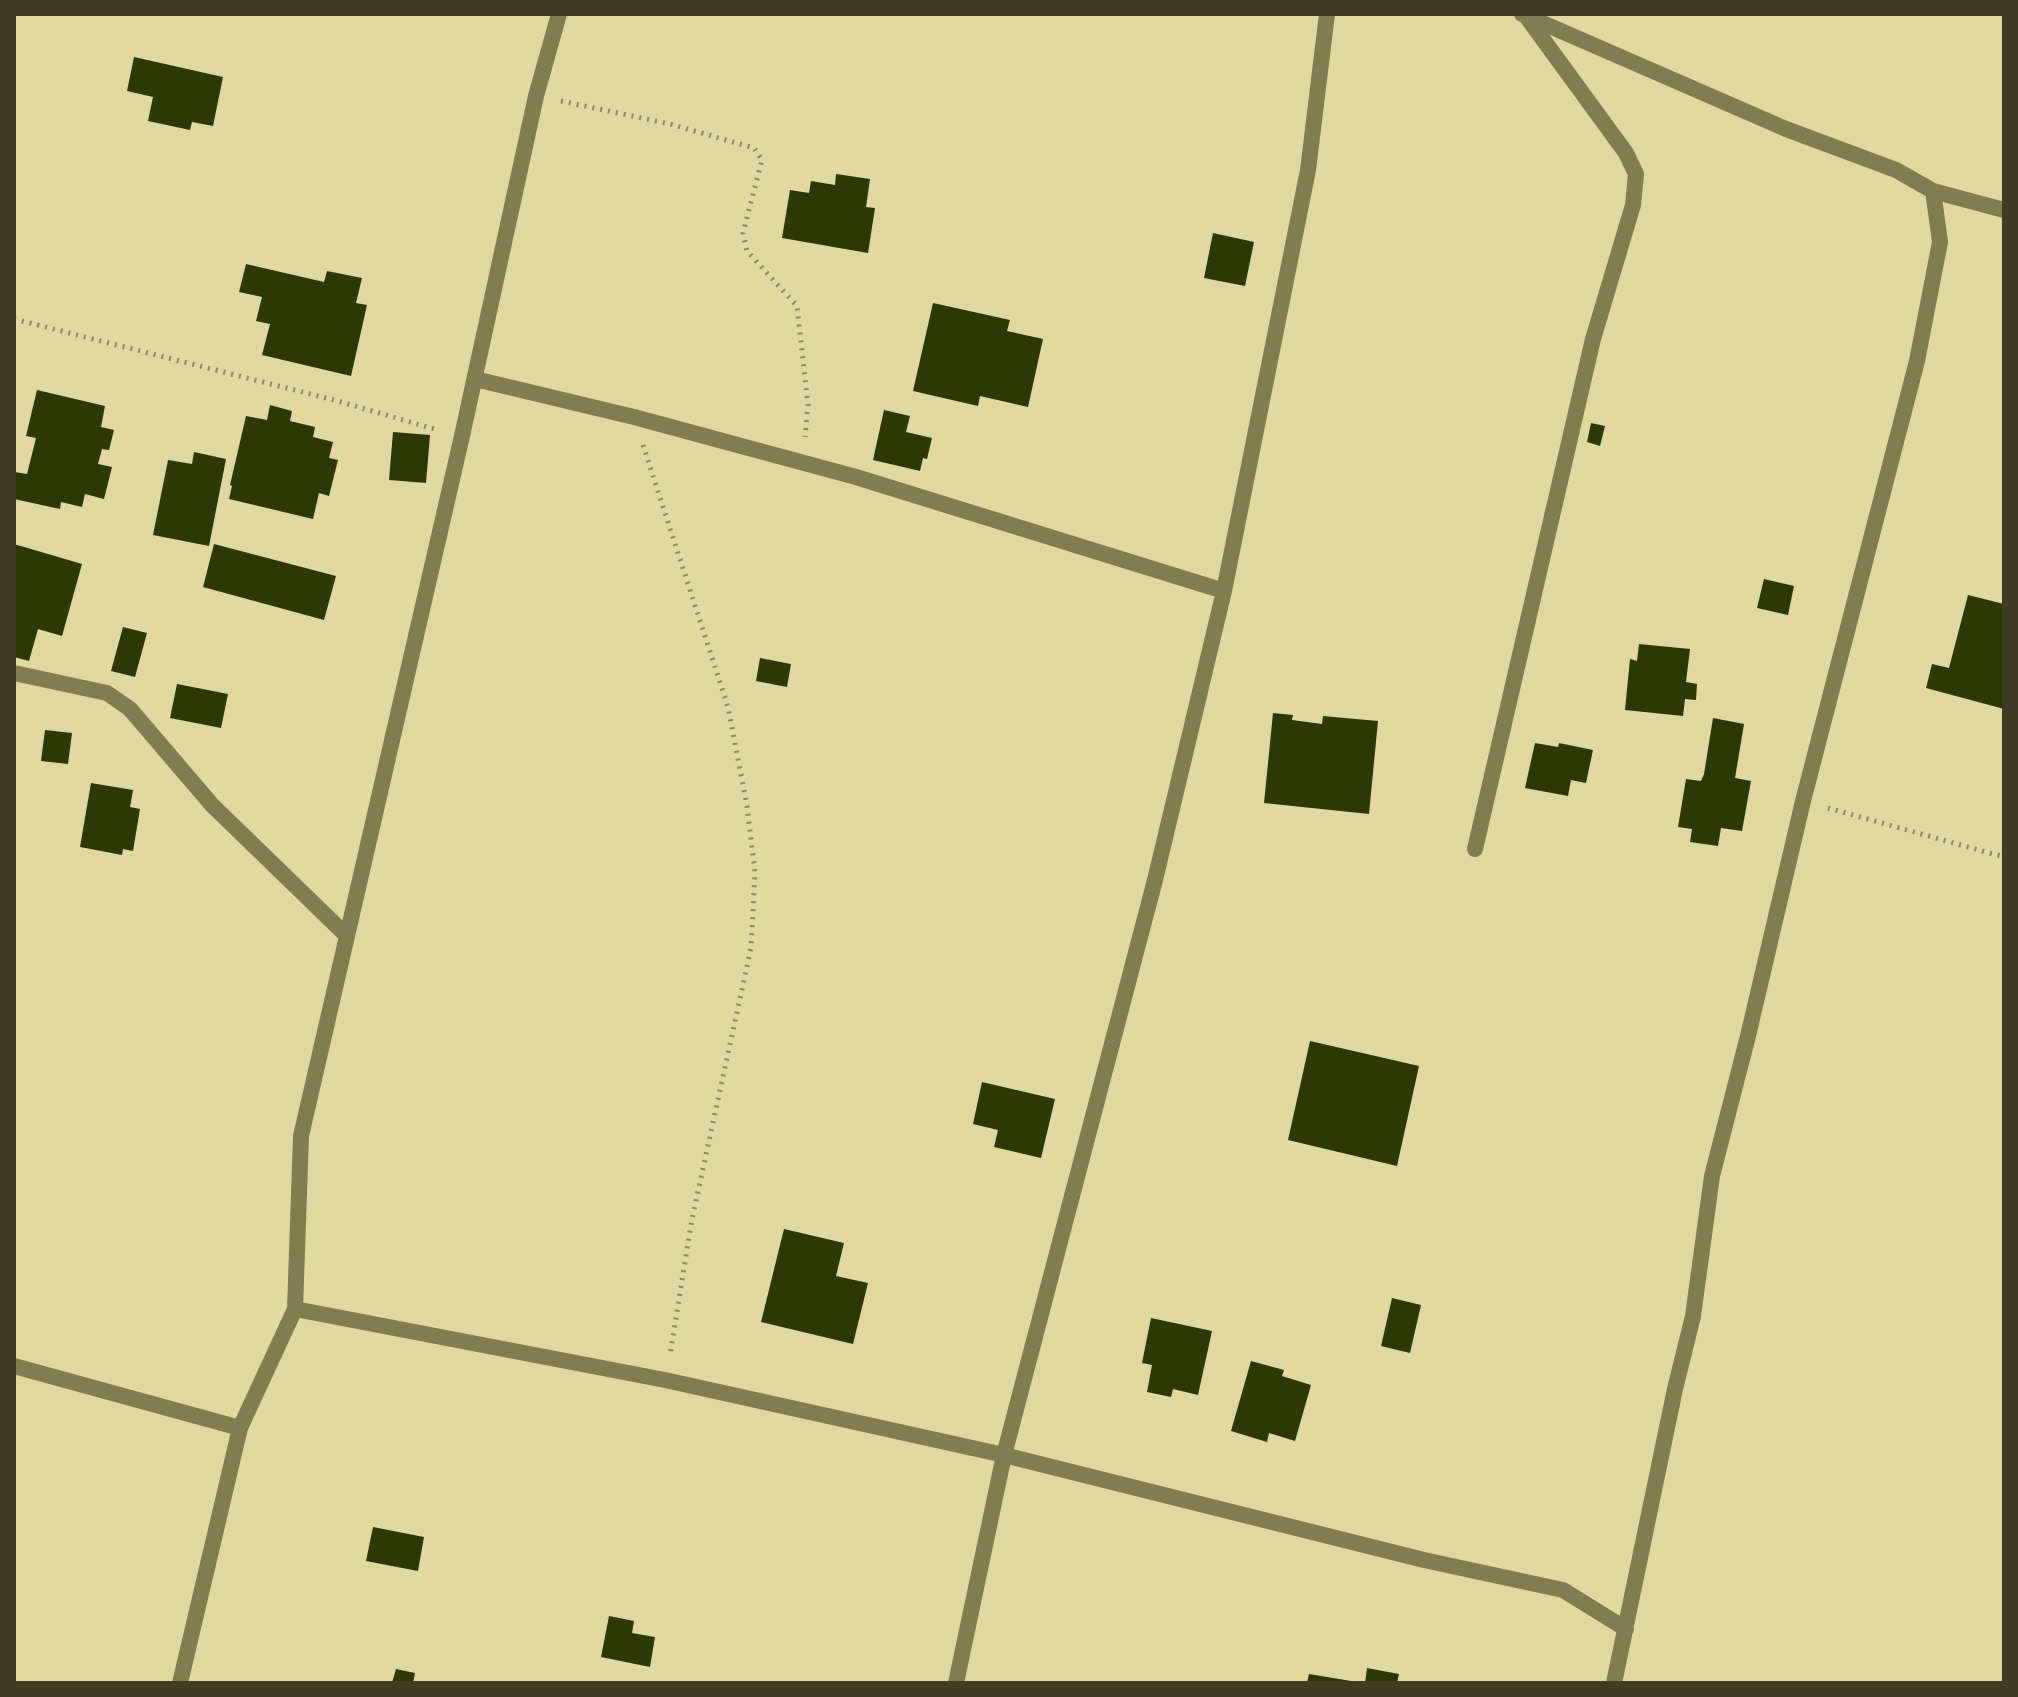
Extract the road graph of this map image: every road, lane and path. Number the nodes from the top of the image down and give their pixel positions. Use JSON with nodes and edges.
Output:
{"nodes":[{"id":1,"x":559,"y":14,"type":"edge"},
{"id":2,"x":1327,"y":14,"type":"edge"},
{"id":3,"x":1524,"y":14,"type":"edge"},
{"id":4,"x":536,"y":96,"type":"junction"},
{"id":5,"x":1933,"y":191,"type":"junction"},
{"id":6,"x":2004,"y":210,"type":"edge"},
{"id":7,"x":14,"y":319,"type":"edge"},
{"id":8,"x":475,"y":379,"type":"junction"},
{"id":9,"x":634,"y":417,"type":"junction"},
{"id":10,"x":462,"y":436,"type":"junction"},
{"id":11,"x":802,"y":462,"type":"junction"},
{"id":12,"x":1224,"y":591,"type":"junction"},
{"id":13,"x":14,"y":673,"type":"edge"},
{"id":14,"x":1803,"y":801,"type":"junction"},
{"id":15,"x":1475,"y":849,"type":"dead end"},
{"id":16,"x":2004,"y":857,"type":"edge"},
{"id":17,"x":346,"y":935,"type":"junction"},
{"id":18,"x":295,"y":1309,"type":"junction"},
{"id":19,"x":14,"y":1366,"type":"edge"},
{"id":20,"x":665,"y":1380,"type":"junction"},
{"id":21,"x":240,"y":1428,"type":"junction"},
{"id":22,"x":1004,"y":1455,"type":"junction"},
{"id":23,"x":1626,"y":1629,"type":"junction"},
{"id":24,"x":180,"y":1683,"type":"edge"},
{"id":25,"x":956,"y":1683,"type":"edge"},
{"id":26,"x":1614,"y":1683,"type":"edge"}],
"edges":[{"from":1,"to":4,"type":"street"},
{"from":2,"to":12,"type":"street"},
{"from":3,"to":5,"type":"street"},
{"from":3,"to":15,"type":"street"},
{"from":4,"to":8,"type":"street"},
{"from":4,"to":11,"type":"path"},
{"from":5,"to":6,"type":"street"},
{"from":5,"to":14,"type":"street"},
{"from":7,"to":10,"type":"path"},
{"from":8,"to":9,"type":"street"},
{"from":8,"to":10,"type":"street"},
{"from":9,"to":11,"type":"street"},
{"from":9,"to":20,"type":"path"},
{"from":10,"to":17,"type":"street"},
{"from":11,"to":12,"type":"street"},
{"from":12,"to":22,"type":"street"},
{"from":13,"to":17,"type":"street"},
{"from":14,"to":16,"type":"path"},
{"from":14,"to":23,"type":"street"},
{"from":17,"to":18,"type":"street"},
{"from":18,"to":20,"type":"street"},
{"from":18,"to":21,"type":"street"},
{"from":19,"to":21,"type":"street"},
{"from":20,"to":22,"type":"street"},
{"from":21,"to":24,"type":"street"},
{"from":22,"to":23,"type":"street"},
{"from":22,"to":25,"type":"street"},
{"from":23,"to":26,"type":"street"}]}
